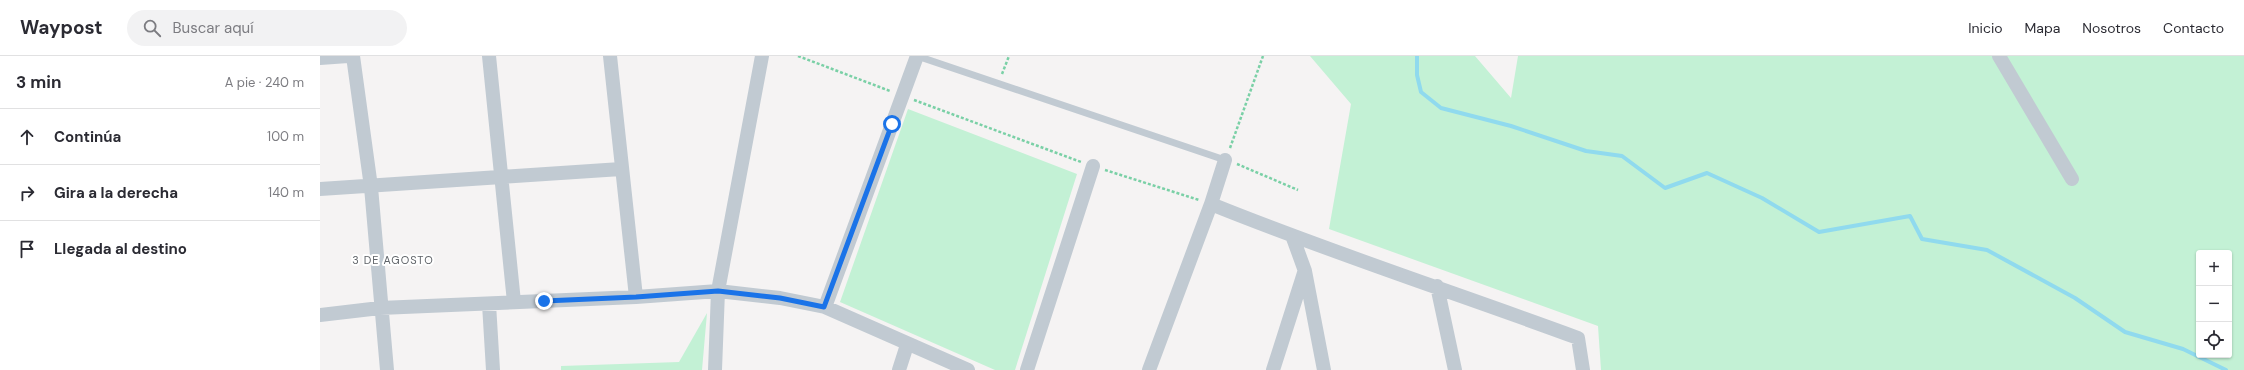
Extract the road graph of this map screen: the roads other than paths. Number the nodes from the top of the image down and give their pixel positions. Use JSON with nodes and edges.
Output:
{"nodes":[{"id":1,"x":348,"y":56,"type":"edge"},
{"id":2,"x":353,"y":56,"type":"edge"},
{"id":3,"x":489,"y":56,"type":"edge"},
{"id":4,"x":610,"y":56,"type":"edge"},
{"id":5,"x":762,"y":56,"type":"edge"},
{"id":6,"x":917,"y":56,"type":"edge"},
{"id":7,"x":1999,"y":56,"type":"edge"},
{"id":8,"x":320,"y":58,"type":"edge"},
{"id":9,"x":1226,"y":160,"type":"joint"},
{"id":10,"x":1093,"y":166,"type":"road end"},
{"id":11,"x":621,"y":169,"type":"junction"},
{"id":12,"x":500,"y":177,"type":"junction"},
{"id":13,"x":2072,"y":179,"type":"dead end"},
{"id":14,"x":371,"y":187,"type":"junction"},
{"id":15,"x":320,"y":189,"type":"edge"},
{"id":16,"x":1211,"y":204,"type":"junction"},
{"id":17,"x":1293,"y":238,"type":"junction"},
{"id":18,"x":1305,"y":271,"type":"junction"},
{"id":19,"x":1437,"y":286,"type":"junction"},
{"id":20,"x":718,"y":291,"type":"junction"},
{"id":21,"x":636,"y":297,"type":"junction"},
{"id":22,"x":514,"y":302,"type":"junction"},
{"id":23,"x":489,"y":304,"type":"junction"},
{"id":24,"x":824,"y":307,"type":"junction"},
{"id":25,"x":380,"y":308,"type":"junction"},
{"id":26,"x":320,"y":315,"type":"edge"},
{"id":27,"x":907,"y":345,"type":"junction"},
{"id":28,"x":387,"y":370,"type":"edge"},
{"id":29,"x":492,"y":370,"type":"edge"},
{"id":30,"x":715,"y":370,"type":"edge"},
{"id":31,"x":899,"y":370,"type":"edge"},
{"id":32,"x":968,"y":370,"type":"edge"},
{"id":33,"x":1027,"y":370,"type":"edge"},
{"id":34,"x":1149,"y":370,"type":"edge"},
{"id":35,"x":1273,"y":370,"type":"edge"},
{"id":36,"x":1324,"y":370,"type":"edge"},
{"id":37,"x":1455,"y":370,"type":"edge"},
{"id":38,"x":1583,"y":370,"type":"edge"}],
"edges":[{"from":1,"to":8,"type":"street"},
{"from":2,"to":14,"type":"street"},
{"from":3,"to":12,"type":"street"},
{"from":4,"to":11,"type":"street"},
{"from":5,"to":20,"type":"street"},
{"from":6,"to":9,"type":"lane"},
{"from":6,"to":24,"type":"street"},
{"from":7,"to":13,"type":"street"},
{"from":9,"to":16,"type":"street"},
{"from":10,"to":33,"type":"street"},
{"from":11,"to":12,"type":"street"},
{"from":11,"to":21,"type":"street"},
{"from":12,"to":14,"type":"street"},
{"from":12,"to":22,"type":"street"},
{"from":14,"to":15,"type":"street"},
{"from":14,"to":25,"type":"street"},
{"from":16,"to":17,"type":"street"},
{"from":16,"to":34,"type":"street"},
{"from":17,"to":18,"type":"street"},
{"from":17,"to":19,"type":"street"},
{"from":18,"to":35,"type":"street"},
{"from":18,"to":36,"type":"street"},
{"from":19,"to":37,"type":"street"},
{"from":19,"to":38,"type":"street"},
{"from":20,"to":21,"type":"street"},
{"from":20,"to":24,"type":"street"},
{"from":20,"to":30,"type":"street"},
{"from":21,"to":22,"type":"street"},
{"from":22,"to":23,"type":"street"},
{"from":23,"to":25,"type":"street"},
{"from":23,"to":29,"type":"street"},
{"from":24,"to":27,"type":"street"},
{"from":25,"to":26,"type":"street"},
{"from":25,"to":28,"type":"street"},
{"from":27,"to":31,"type":"street"},
{"from":27,"to":32,"type":"street"}]}
